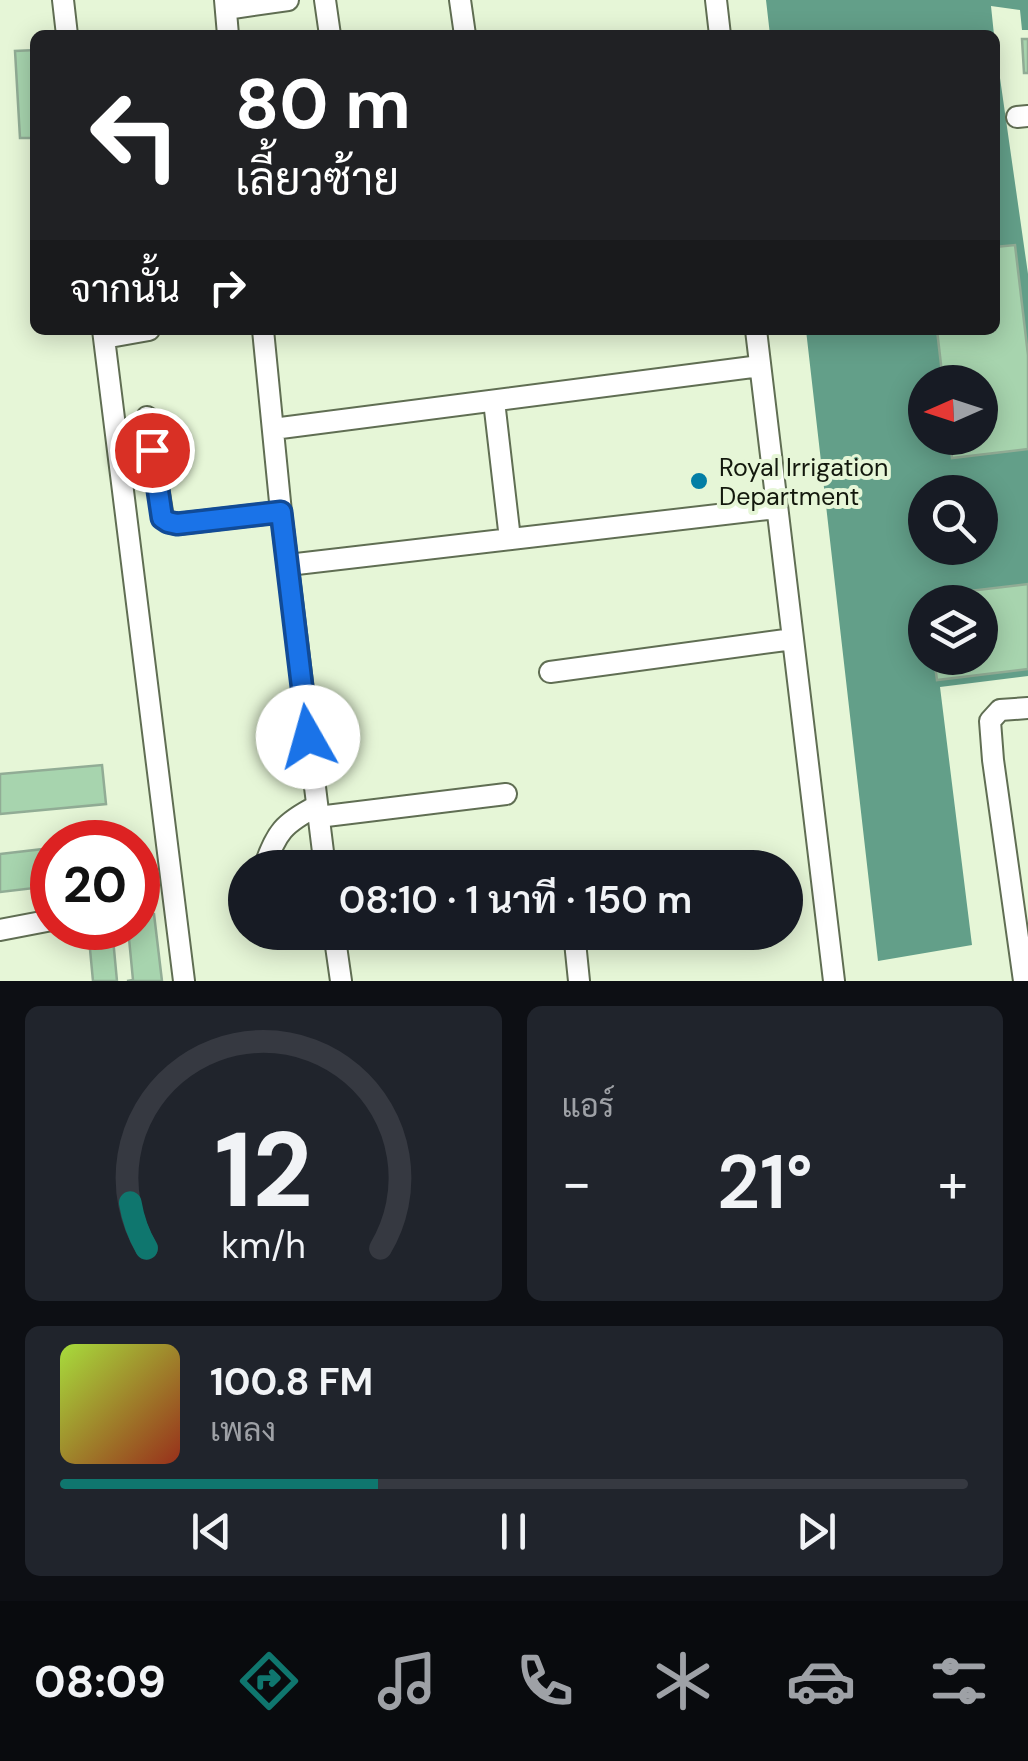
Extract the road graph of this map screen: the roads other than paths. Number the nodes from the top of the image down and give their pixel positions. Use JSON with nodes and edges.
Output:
{"nodes":[{"id":1,"x":63,"y":0,"type":"edge"},
{"id":2,"x":288,"y":0,"type":"edge"},
{"id":3,"x":325,"y":0,"type":"edge"},
{"id":4,"x":460,"y":0,"type":"edge"},
{"id":5,"x":716,"y":0,"type":"edge"},
{"id":6,"x":225,"y":5,"type":"edge"},
{"id":7,"x":66,"y":30,"type":"edge"},
{"id":8,"x":228,"y":30,"type":"edge"},
{"id":9,"x":329,"y":30,"type":"edge"},
{"id":10,"x":464,"y":30,"type":"edge"},
{"id":11,"x":719,"y":30,"type":"edge"},
{"id":12,"x":103,"y":335,"type":"edge"},
{"id":13,"x":264,"y":335,"type":"edge"},
{"id":14,"x":757,"y":335,"type":"edge"},
{"id":15,"x":760,"y":366,"type":"junction"},
{"id":16,"x":494,"y":400,"type":"junction"},
{"id":17,"x":147,"y":416,"type":"dead end"},
{"id":18,"x":273,"y":430,"type":"junction"},
{"id":19,"x":777,"y":508,"type":"junction"},
{"id":20,"x":281,"y":512,"type":"junction"},
{"id":21,"x":510,"y":539,"type":"junction"},
{"id":22,"x":288,"y":564,"type":"junction"},
{"id":23,"x":793,"y":639,"type":"junction"},
{"id":24,"x":550,"y":672,"type":"dead end"},
{"id":25,"x":1028,"y":708,"type":"edge"},
{"id":26,"x":506,"y":794,"type":"dead end"},
{"id":27,"x":318,"y":811,"type":"junction"},
{"id":28,"x":269,"y":850,"type":"edge"},
{"id":29,"x":323,"y":850,"type":"edge"},
{"id":30,"x":30,"y":924,"type":"edge"},
{"id":31,"x":0,"y":930,"type":"edge"},
{"id":32,"x":337,"y":950,"type":"edge"},
{"id":33,"x":576,"y":950,"type":"edge"},
{"id":34,"x":184,"y":981,"type":"edge"},
{"id":35,"x":341,"y":981,"type":"edge"},
{"id":36,"x":579,"y":981,"type":"edge"},
{"id":37,"x":834,"y":981,"type":"edge"},
{"id":38,"x":1024,"y":981,"type":"edge"}],
"edges":[{"from":1,"to":7,"type":"lane"},
{"from":2,"to":6,"type":"lane"},
{"from":3,"to":9,"type":"lane"},
{"from":4,"to":10,"type":"lane"},
{"from":5,"to":11,"type":"lane"},
{"from":6,"to":8,"type":"lane"},
{"from":12,"to":34,"type":"lane"},
{"from":13,"to":18,"type":"lane"},
{"from":14,"to":15,"type":"lane"},
{"from":15,"to":16,"type":"lane"},
{"from":15,"to":19,"type":"lane"},
{"from":16,"to":18,"type":"lane"},
{"from":16,"to":21,"type":"lane"},
{"from":17,"to":20,"type":"lane"},
{"from":18,"to":20,"type":"lane"},
{"from":19,"to":21,"type":"lane"},
{"from":19,"to":23,"type":"lane"},
{"from":20,"to":22,"type":"lane"},
{"from":21,"to":22,"type":"lane"},
{"from":22,"to":27,"type":"lane"},
{"from":23,"to":24,"type":"lane"},
{"from":23,"to":37,"type":"lane"},
{"from":25,"to":38,"type":"lane"},
{"from":26,"to":27,"type":"lane"},
{"from":27,"to":28,"type":"lane"},
{"from":27,"to":29,"type":"lane"},
{"from":30,"to":31,"type":"lane"},
{"from":32,"to":35,"type":"lane"},
{"from":33,"to":36,"type":"lane"}]}
